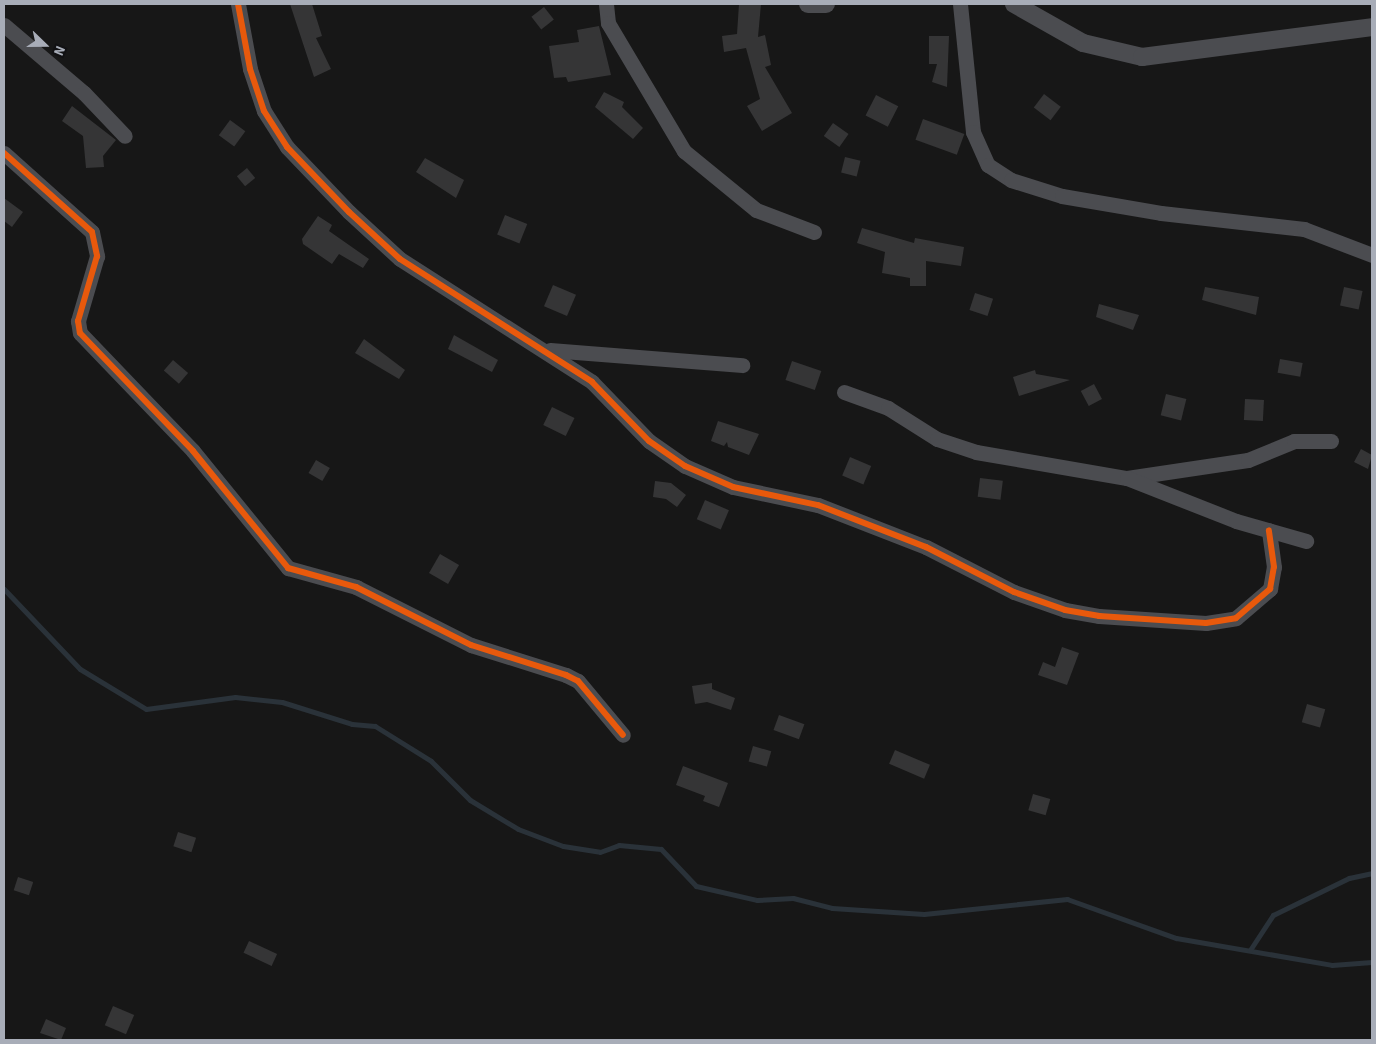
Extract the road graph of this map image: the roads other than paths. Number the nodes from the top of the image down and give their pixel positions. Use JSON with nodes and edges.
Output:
{"nodes":[{"id":1,"x":238,"y":4,"type":"edge"},
{"id":2,"x":606,"y":4,"type":"edge"},
{"id":3,"x":808,"y":4,"type":"edge"},
{"id":4,"x":826,"y":4,"type":"edge"},
{"id":5,"x":960,"y":4,"type":"edge"},
{"id":6,"x":1014,"y":4,"type":"edge"},
{"id":7,"x":4,"y":26,"type":"edge"},
{"id":8,"x":1372,"y":27,"type":"edge"},
{"id":9,"x":125,"y":136,"type":"dead end"},
{"id":10,"x":4,"y":153,"type":"edge"},
{"id":11,"x":814,"y":232,"type":"dead end"},
{"id":12,"x":1372,"y":255,"type":"edge"},
{"id":13,"x":546,"y":350,"type":"junction"},
{"id":14,"x":742,"y":365,"type":"dead end"},
{"id":15,"x":844,"y":392,"type":"dead end"},
{"id":16,"x":1331,"y":440,"type":"dead end"},
{"id":17,"x":1127,"y":478,"type":"junction"},
{"id":18,"x":1269,"y":530,"type":"junction"},
{"id":19,"x":1306,"y":541,"type":"dead end"},
{"id":20,"x":623,"y":736,"type":"dead end"}],
"edges":[{"from":1,"to":13,"type":"street"},
{"from":2,"to":11,"type":"street"},
{"from":3,"to":4,"type":"street"},
{"from":5,"to":12,"type":"street"},
{"from":6,"to":8,"type":"street"},
{"from":7,"to":9,"type":"street"},
{"from":10,"to":20,"type":"street"},
{"from":13,"to":14,"type":"street"},
{"from":13,"to":18,"type":"street"},
{"from":15,"to":17,"type":"street"},
{"from":16,"to":17,"type":"street"},
{"from":17,"to":18,"type":"street"},
{"from":18,"to":19,"type":"street"}]}
